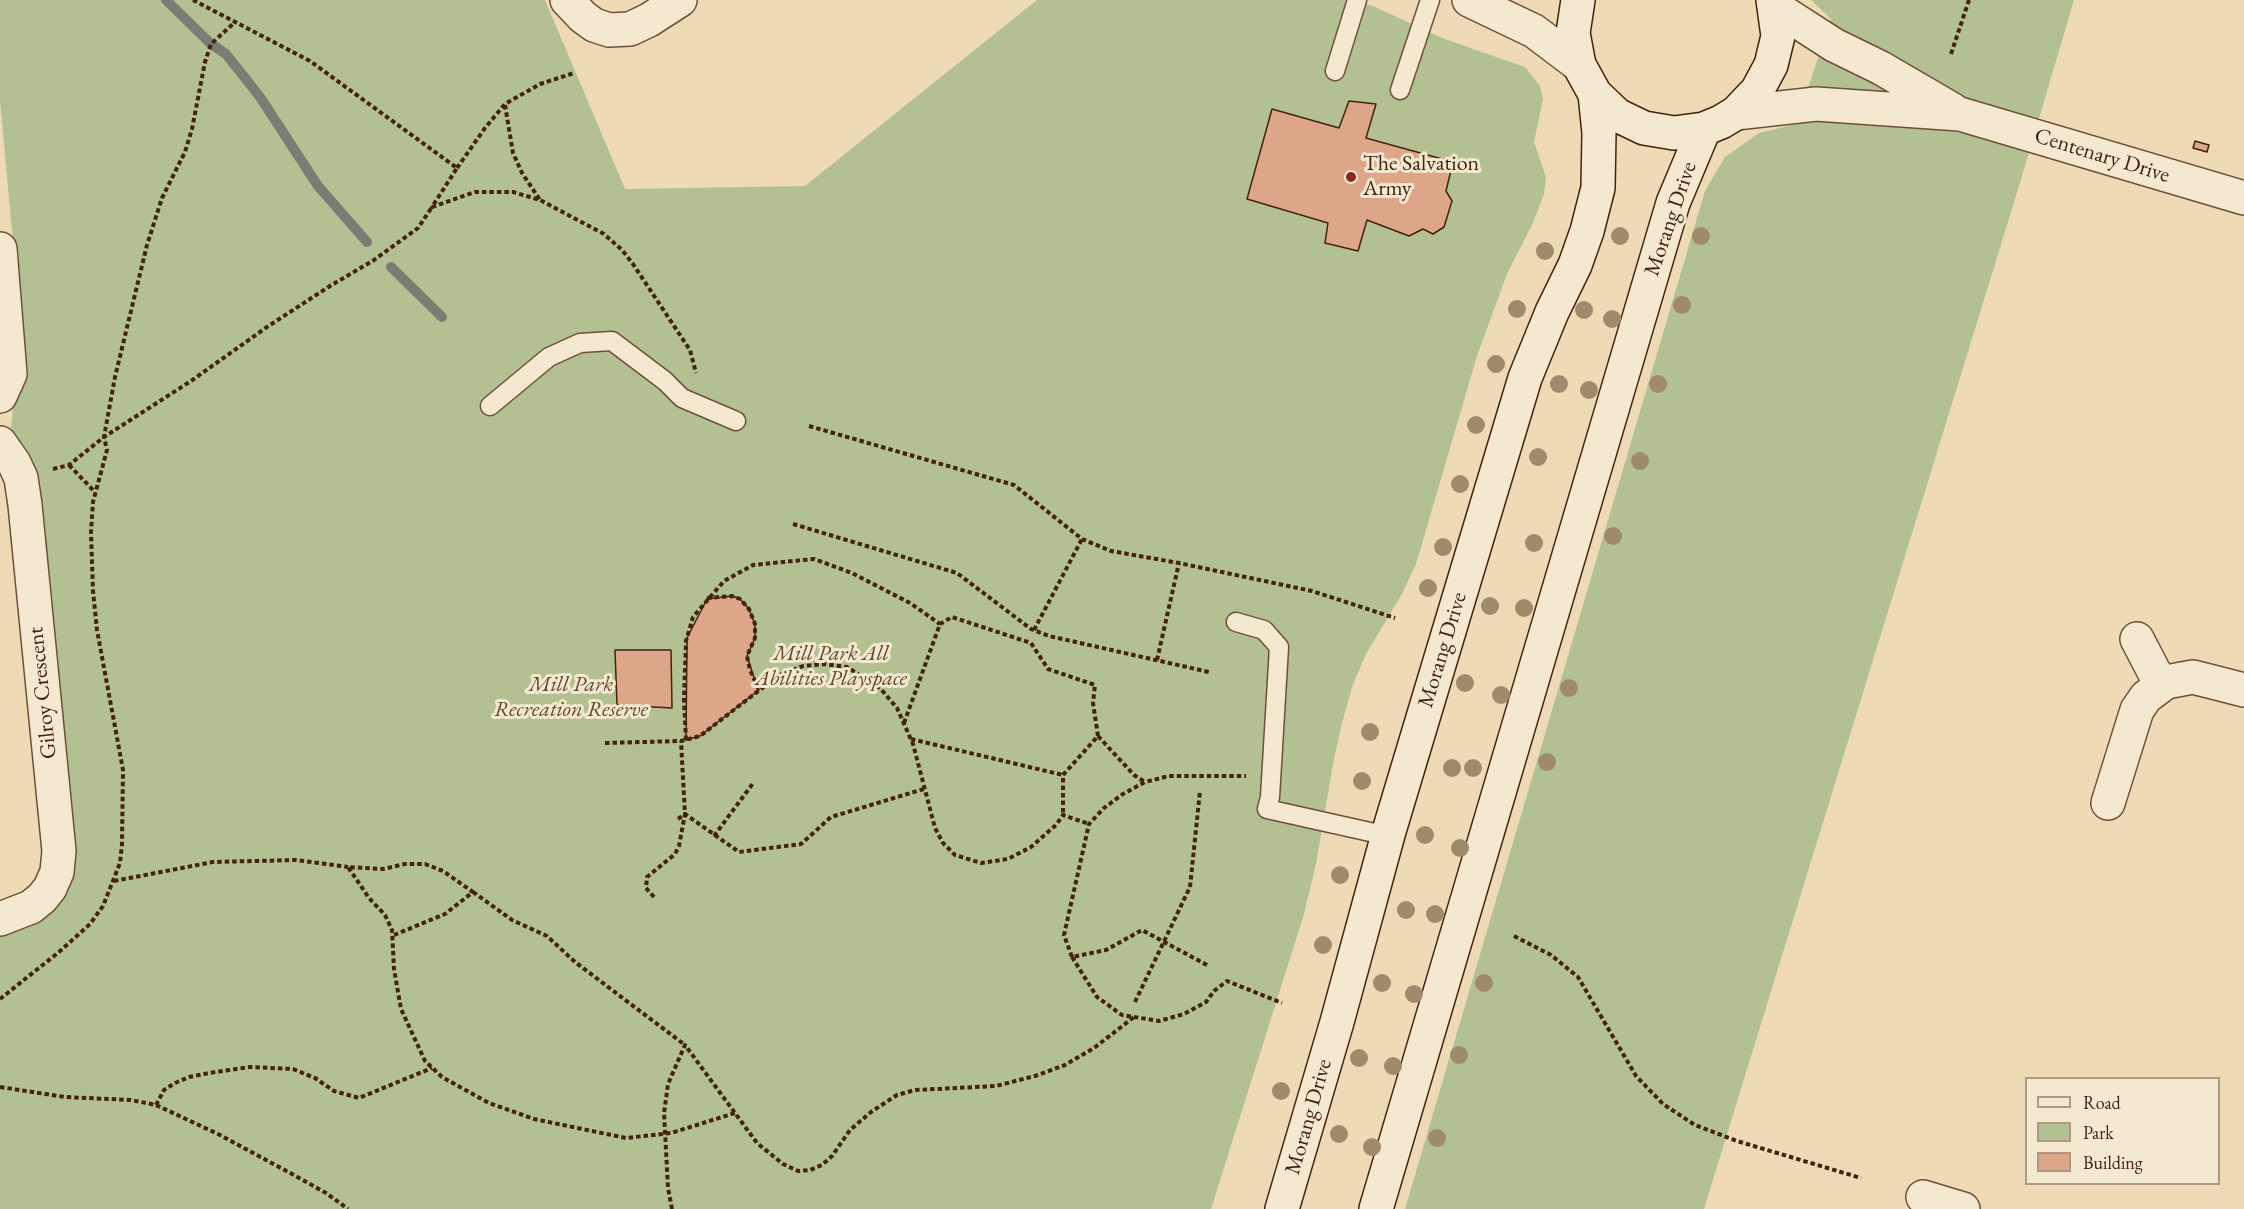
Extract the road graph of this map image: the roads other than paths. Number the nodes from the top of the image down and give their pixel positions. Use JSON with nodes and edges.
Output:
{"nodes":[{"id":1,"x":567,"y":0,"type":"edge"},
{"id":2,"x":680,"y":0,"type":"edge"},
{"id":3,"x":1357,"y":0,"type":"edge"},
{"id":4,"x":1430,"y":0,"type":"edge"},
{"id":5,"x":1469,"y":0,"type":"edge"},
{"id":6,"x":1578,"y":0,"type":"edge"},
{"id":7,"x":1774,"y":3,"type":"edge"},
{"id":8,"x":1579,"y":65,"type":"junction"},
{"id":9,"x":1335,"y":71,"type":"dead end"},
{"id":10,"x":1400,"y":90,"type":"dead end"},
{"id":11,"x":1594,"y":94,"type":"junction"},
{"id":12,"x":1736,"y":113,"type":"junction"},
{"id":13,"x":1960,"y":114,"type":"junction"},
{"id":14,"x":1704,"y":129,"type":"junction"},
{"id":15,"x":2244,"y":198,"type":"edge"},
{"id":16,"x":0,"y":249,"type":"edge"},
{"id":17,"x":0,"y":396,"type":"edge"},
{"id":18,"x":490,"y":406,"type":"dead end"},
{"id":19,"x":736,"y":421,"type":"dead end"},
{"id":20,"x":0,"y":444,"type":"edge"},
{"id":21,"x":1236,"y":622,"type":"dead end"},
{"id":22,"x":2137,"y":639,"type":"dead end"},
{"id":23,"x":2161,"y":685,"type":"junction"},
{"id":24,"x":2244,"y":690,"type":"edge"},
{"id":25,"x":2109,"y":803,"type":"dead end"},
{"id":26,"x":1388,"y":836,"type":"junction"},
{"id":27,"x":0,"y":919,"type":"edge"},
{"id":28,"x":1923,"y":1197,"type":"dead end"},
{"id":29,"x":1282,"y":1209,"type":"edge"},
{"id":30,"x":1376,"y":1209,"type":"edge"},
{"id":31,"x":1963,"y":1209,"type":"edge"}],
"edges":[{"from":1,"to":2,"type":"main road"},
{"from":3,"to":9,"type":"lane"},
{"from":4,"to":10,"type":"lane"},
{"from":5,"to":8,"type":"main road"},
{"from":6,"to":8,"type":"main road"},
{"from":7,"to":12,"type":"main road"},
{"from":7,"to":13,"type":"main road","name":"Centenary Drive"},
{"from":8,"to":11,"type":"main road"},
{"from":11,"to":14,"type":"main road"},
{"from":11,"to":26,"type":"main road","name":"Morang Drive"},
{"from":12,"to":13,"type":"main road","name":"Centenary Drive"},
{"from":12,"to":14,"type":"main road"},
{"from":13,"to":15,"type":"main road","name":"Centenary Drive"},
{"from":14,"to":30,"type":"main road","name":"Morang Drive"},
{"from":16,"to":17,"type":"main road"},
{"from":18,"to":19,"type":"lane"},
{"from":20,"to":27,"type":"main road","name":"Gilroy Crescent"},
{"from":21,"to":26,"type":"lane"},
{"from":22,"to":23,"type":"main road"},
{"from":23,"to":24,"type":"main road"},
{"from":23,"to":25,"type":"main road"},
{"from":26,"to":29,"type":"main road","name":"Morang Drive"},
{"from":28,"to":31,"type":"main road"}]}
